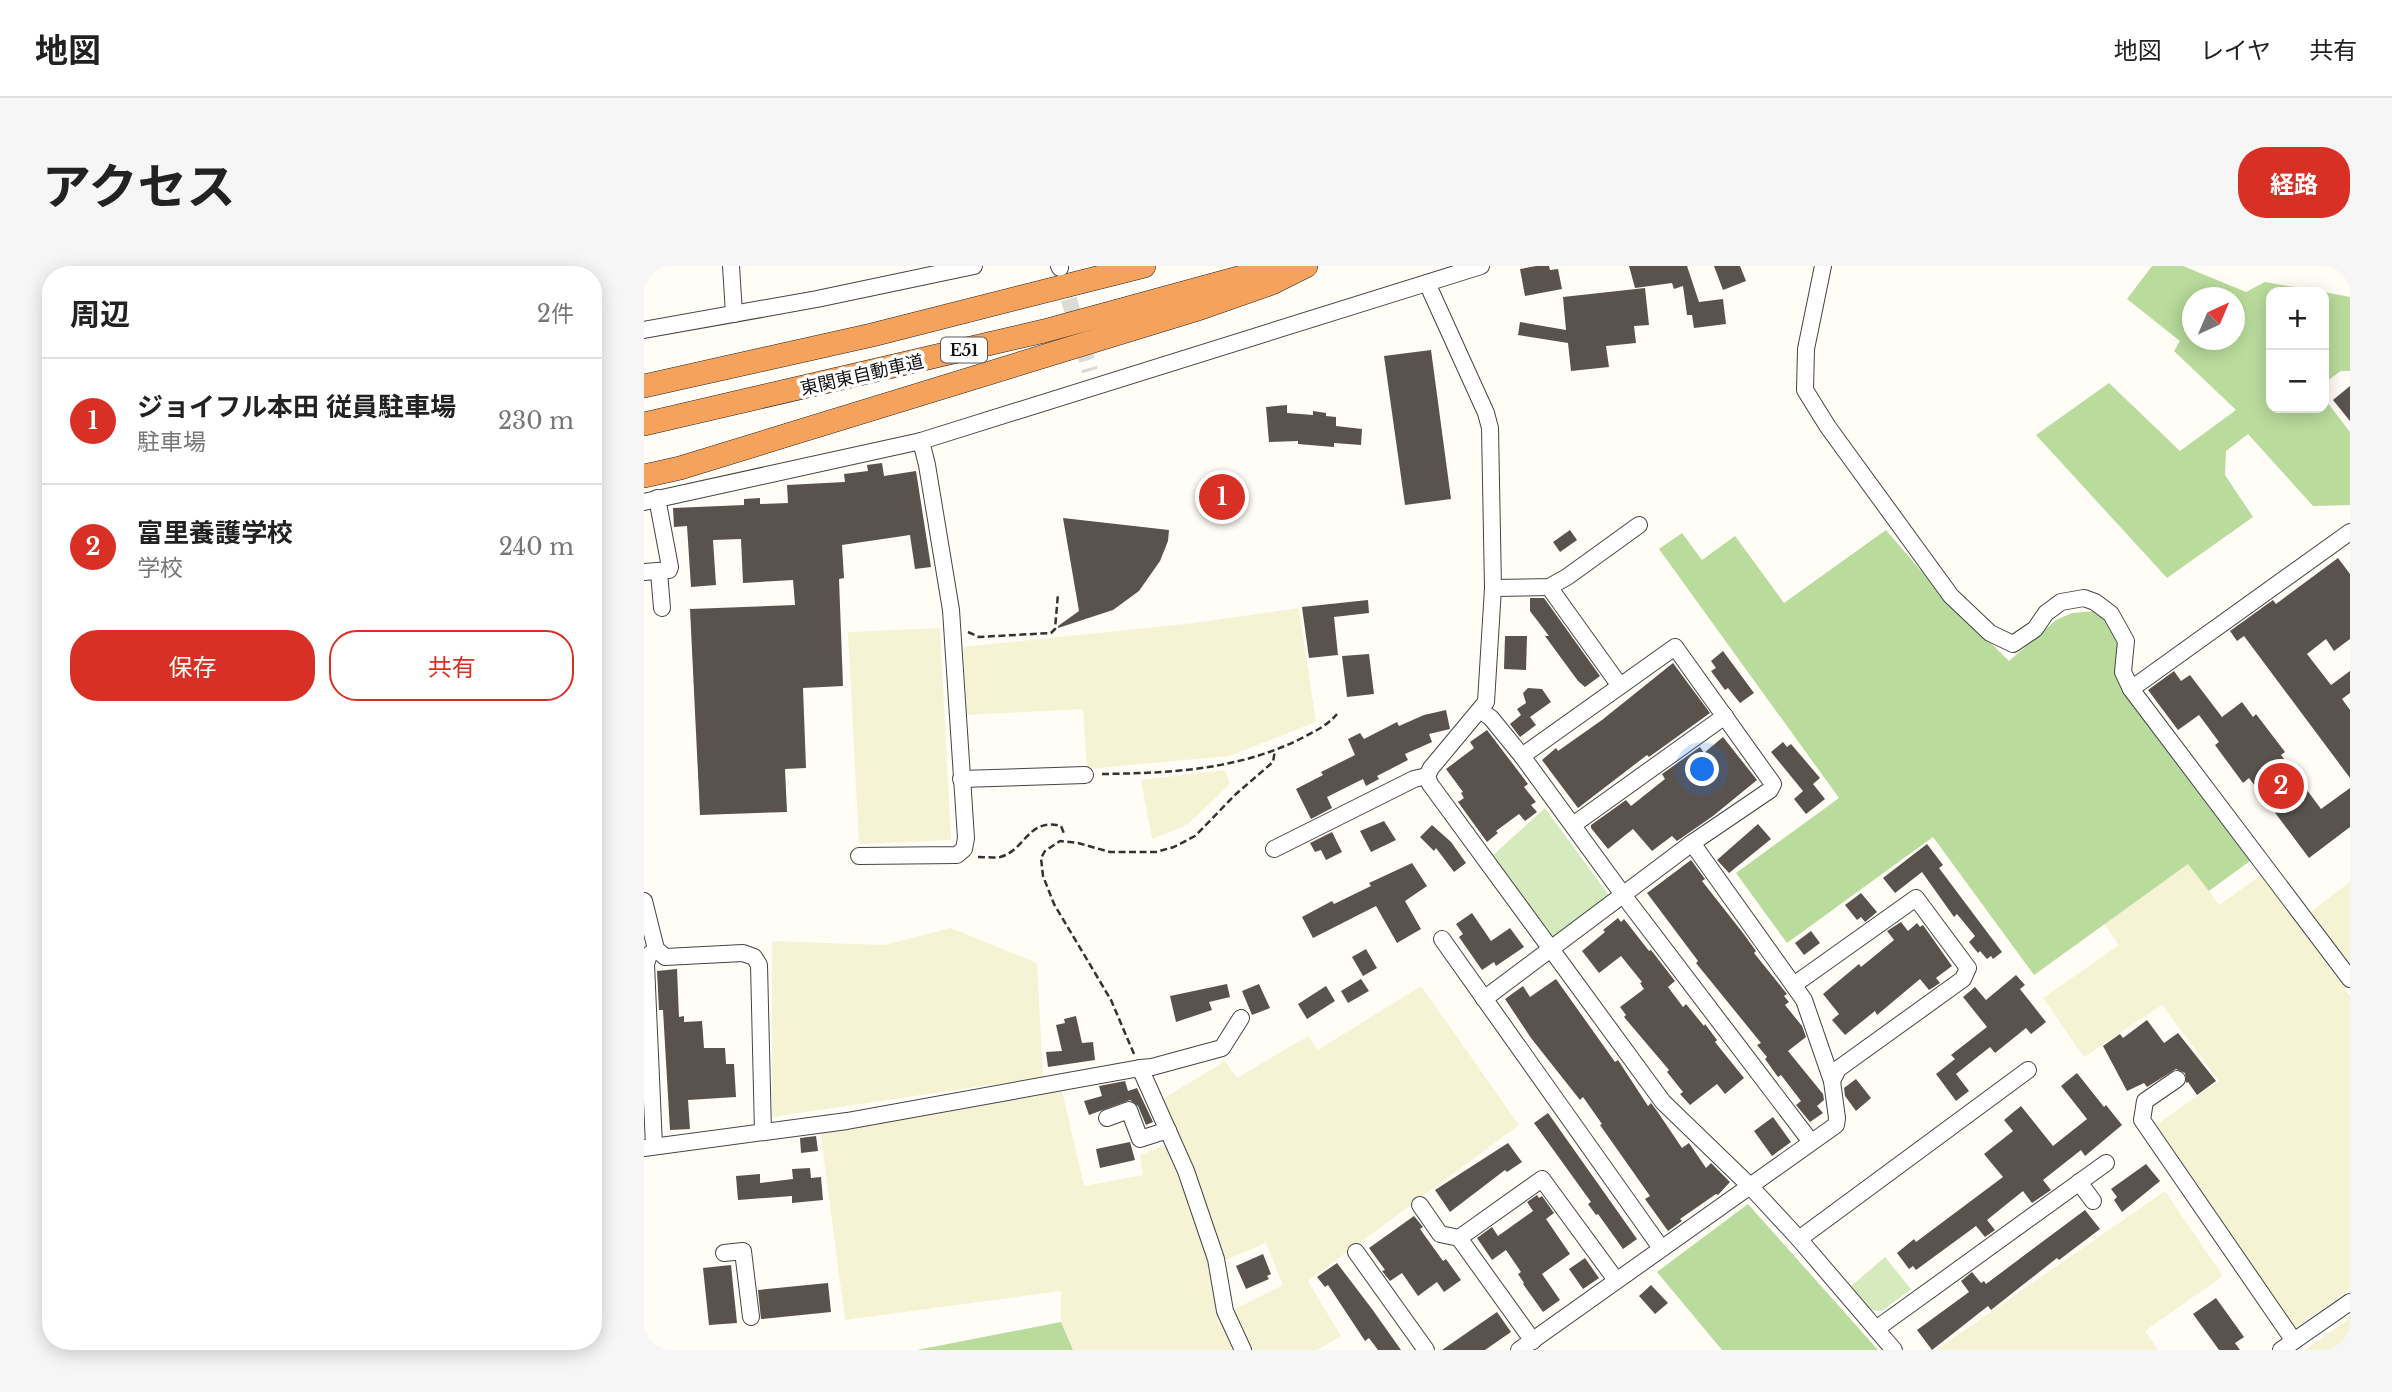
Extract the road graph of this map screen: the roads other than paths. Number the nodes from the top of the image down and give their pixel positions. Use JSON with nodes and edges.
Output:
{"nodes":[{"id":1,"x":731,"y":266,"type":"edge"},
{"id":2,"x":974,"y":266,"type":"edge"},
{"id":3,"x":1144,"y":266,"type":"edge"},
{"id":4,"x":1281,"y":266,"type":"edge"},
{"id":5,"x":1306,"y":266,"type":"edge"},
{"id":6,"x":1481,"y":266,"type":"edge"},
{"id":7,"x":1823,"y":266,"type":"edge"},
{"id":8,"x":1427,"y":283,"type":"junction"},
{"id":9,"x":734,"y":314,"type":"junction"},
{"id":10,"x":644,"y":330,"type":"edge"},
{"id":11,"x":644,"y":386,"type":"edge"},
{"id":12,"x":644,"y":424,"type":"edge"},
{"id":13,"x":921,"y":441,"type":"junction"},
{"id":14,"x":644,"y":476,"type":"edge"},
{"id":15,"x":651,"y":500,"type":"edge"},
{"id":16,"x":1639,"y":525,"type":"dead end"},
{"id":17,"x":2350,"y":533,"type":"edge"},
{"id":18,"x":651,"y":572,"type":"edge"},
{"id":19,"x":1549,"y":587,"type":"junction"},
{"id":20,"x":1493,"y":588,"type":"junction"},
{"id":21,"x":662,"y":608,"type":"dead end"},
{"id":22,"x":1620,"y":686,"type":"junction"},
{"id":23,"x":2132,"y":689,"type":"junction"},
{"id":24,"x":1480,"y":711,"type":"junction"},
{"id":25,"x":1725,"y":716,"type":"junction"},
{"id":26,"x":1522,"y":755,"type":"junction"},
{"id":27,"x":1085,"y":775,"type":"road end"},
{"id":28,"x":1427,"y":776,"type":"junction"},
{"id":29,"x":961,"y":779,"type":"junction"},
{"id":30,"x":1573,"y":825,"type":"junction"},
{"id":31,"x":1692,"y":843,"type":"junction"},
{"id":32,"x":1274,"y":849,"type":"dead end"},
{"id":33,"x":859,"y":856,"type":"dead end"},
{"id":34,"x":1623,"y":895,"type":"junction"},
{"id":35,"x":644,"y":901,"type":"edge"},
{"id":36,"x":1442,"y":939,"type":"dead end"},
{"id":37,"x":656,"y":949,"type":"junction"},
{"id":38,"x":1553,"y":949,"type":"junction"},
{"id":39,"x":2350,"y":979,"type":"edge"},
{"id":40,"x":1794,"y":984,"type":"junction"},
{"id":41,"x":1484,"y":999,"type":"junction"},
{"id":42,"x":1241,"y":1018,"type":"dead end"},
{"id":43,"x":1140,"y":1068,"type":"junction"},
{"id":44,"x":2028,"y":1070,"type":"dead end"},
{"id":45,"x":2177,"y":1079,"type":"dead end"},
{"id":46,"x":1832,"y":1081,"type":"junction"},
{"id":47,"x":1107,"y":1118,"type":"dead end"},
{"id":48,"x":1168,"y":1130,"type":"junction"},
{"id":49,"x":763,"y":1132,"type":"junction"},
{"id":50,"x":1811,"y":1142,"type":"junction"},
{"id":51,"x":649,"y":1147,"type":"edge"},
{"id":52,"x":2106,"y":1163,"type":"dead end"},
{"id":53,"x":2079,"y":1182,"type":"junction"},
{"id":54,"x":1750,"y":1186,"type":"junction"},
{"id":55,"x":2093,"y":1201,"type":"dead end"},
{"id":56,"x":1420,"y":1205,"type":"dead end"},
{"id":57,"x":1459,"y":1238,"type":"junction"},
{"id":58,"x":1799,"y":1239,"type":"junction"},
{"id":59,"x":1661,"y":1248,"type":"junction"},
{"id":60,"x":1356,"y":1252,"type":"dead end"},
{"id":61,"x":724,"y":1253,"type":"dead end"},
{"id":62,"x":1616,"y":1280,"type":"junction"},
{"id":63,"x":2350,"y":1302,"type":"edge"},
{"id":64,"x":751,"y":1317,"type":"dead end"},
{"id":65,"x":1876,"y":1329,"type":"junction"},
{"id":66,"x":1526,"y":1345,"type":"edge"},
{"id":67,"x":2288,"y":1345,"type":"edge"},
{"id":68,"x":1242,"y":1350,"type":"edge"},
{"id":69,"x":1426,"y":1350,"type":"edge"},
{"id":70,"x":1894,"y":1350,"type":"edge"}],
"edges":[{"from":1,"to":9,"type":"street"},
{"from":2,"to":9,"type":"street"},
{"from":3,"to":11,"type":"highway","name":"東関東自動車道","number":"E51"},
{"from":4,"to":12,"type":"highway","name":"東関東自動車道","number":"E51"},
{"from":5,"to":14,"type":"highway"},
{"from":6,"to":8,"type":"street"},
{"from":7,"to":23,"type":"street"},
{"from":8,"to":13,"type":"street"},
{"from":8,"to":20,"type":"street"},
{"from":9,"to":10,"type":"street"},
{"from":13,"to":15,"type":"street"},
{"from":13,"to":29,"type":"street"},
{"from":15,"to":18,"type":"street"},
{"from":16,"to":19,"type":"street"},
{"from":17,"to":23,"type":"street"},
{"from":18,"to":21,"type":"street"},
{"from":19,"to":20,"type":"street"},
{"from":19,"to":22,"type":"street"},
{"from":20,"to":24,"type":"street"},
{"from":22,"to":25,"type":"street"},
{"from":22,"to":26,"type":"street"},
{"from":23,"to":39,"type":"street"},
{"from":24,"to":26,"type":"street"},
{"from":24,"to":28,"type":"street"},
{"from":25,"to":30,"type":"street"},
{"from":25,"to":31,"type":"street"},
{"from":26,"to":30,"type":"street"},
{"from":27,"to":29,"type":"street"},
{"from":28,"to":32,"type":"street"},
{"from":28,"to":38,"type":"street"},
{"from":29,"to":33,"type":"street"},
{"from":30,"to":34,"type":"street"},
{"from":31,"to":34,"type":"street"},
{"from":31,"to":40,"type":"street"},
{"from":34,"to":38,"type":"street"},
{"from":34,"to":50,"type":"street"},
{"from":35,"to":37,"type":"street"},
{"from":36,"to":41,"type":"street"},
{"from":37,"to":49,"type":"street"},
{"from":37,"to":51,"type":"street"},
{"from":38,"to":41,"type":"street"},
{"from":38,"to":54,"type":"street"},
{"from":40,"to":46,"type":"street"},
{"from":40,"to":46,"type":"street"},
{"from":41,"to":59,"type":"street"},
{"from":42,"to":43,"type":"street"},
{"from":43,"to":48,"type":"street"},
{"from":43,"to":49,"type":"street"},
{"from":44,"to":58,"type":"street"},
{"from":45,"to":67,"type":"street"},
{"from":46,"to":50,"type":"street"},
{"from":47,"to":48,"type":"street"},
{"from":48,"to":68,"type":"street"},
{"from":49,"to":51,"type":"street"},
{"from":50,"to":54,"type":"street"},
{"from":52,"to":53,"type":"street"},
{"from":53,"to":55,"type":"street"},
{"from":53,"to":65,"type":"street"},
{"from":54,"to":58,"type":"street"},
{"from":54,"to":59,"type":"street"},
{"from":56,"to":57,"type":"street"},
{"from":57,"to":62,"type":"street"},
{"from":57,"to":66,"type":"street"},
{"from":58,"to":65,"type":"street"},
{"from":59,"to":62,"type":"street"},
{"from":60,"to":69,"type":"street"},
{"from":61,"to":64,"type":"street"},
{"from":62,"to":66,"type":"street"},
{"from":63,"to":67,"type":"street"},
{"from":65,"to":70,"type":"street"}]}
